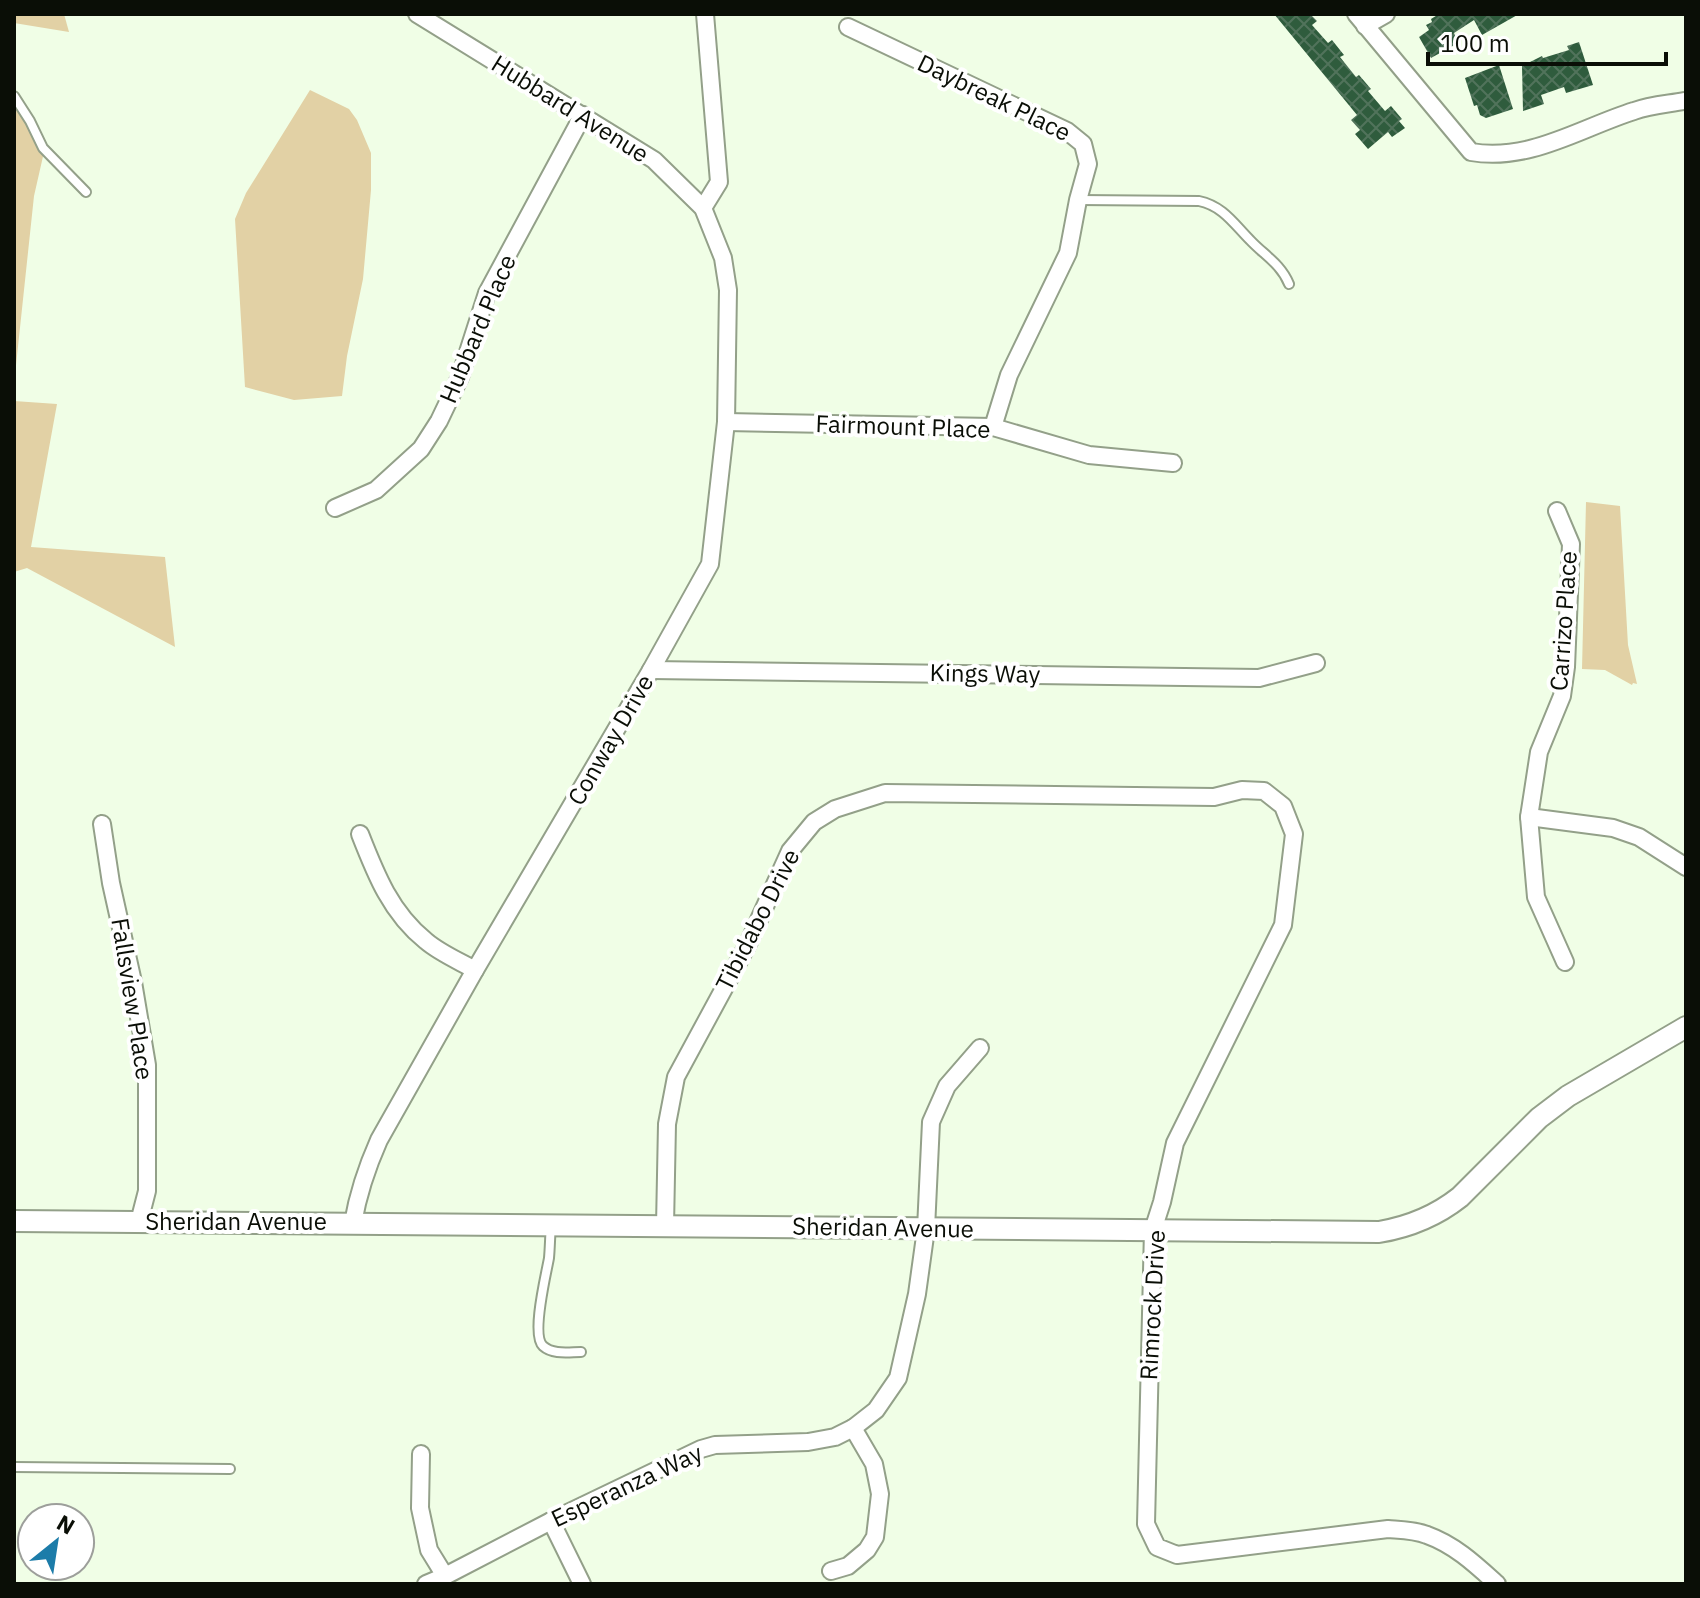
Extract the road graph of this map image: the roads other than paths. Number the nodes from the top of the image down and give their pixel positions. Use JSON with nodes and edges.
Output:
{"nodes":[{"id":1,"x":417,"y":14,"type":"edge"},
{"id":2,"x":705,"y":14,"type":"edge"},
{"id":3,"x":1386,"y":14,"type":"edge"},
{"id":4,"x":1361,"y":20,"type":"edge"},
{"id":5,"x":848,"y":27,"type":"dead end"},
{"id":6,"x":14,"y":96,"type":"edge"},
{"id":7,"x":1684,"y":101,"type":"dead end"},
{"id":8,"x":583,"y":115,"type":"junction"},
{"id":9,"x":86,"y":192,"type":"dead end"},
{"id":10,"x":1078,"y":200,"type":"junction"},
{"id":11,"x":705,"y":214,"type":"junction"},
{"id":12,"x":1289,"y":284,"type":"dead end"},
{"id":13,"x":726,"y":422,"type":"junction"},
{"id":14,"x":993,"y":427,"type":"junction"},
{"id":15,"x":1173,"y":463,"type":"dead end"},
{"id":16,"x":335,"y":508,"type":"dead end"},
{"id":17,"x":1557,"y":511,"type":"dead end"},
{"id":18,"x":1316,"y":663,"type":"dead end"},
{"id":19,"x":651,"y":670,"type":"junction"},
{"id":20,"x":1214,"y":797,"type":"joint"},
{"id":21,"x":1529,"y":817,"type":"junction"},
{"id":22,"x":102,"y":824,"type":"dead end"},
{"id":23,"x":360,"y":834,"type":"dead end"},
{"id":24,"x":1686,"y":867,"type":"edge"},
{"id":25,"x":1565,"y":962,"type":"dead end"},
{"id":26,"x":475,"y":970,"type":"junction"},
{"id":27,"x":1686,"y":1027,"type":"edge"},
{"id":28,"x":980,"y":1048,"type":"dead end"},
{"id":29,"x":14,"y":1221,"type":"edge"},
{"id":30,"x":139,"y":1222,"type":"junction"},
{"id":31,"x":353,"y":1223,"type":"junction"},
{"id":32,"x":551,"y":1225,"type":"junction"},
{"id":33,"x":665,"y":1226,"type":"junction"},
{"id":34,"x":926,"y":1229,"type":"junction"},
{"id":35,"x":1153,"y":1230,"type":"junction"},
{"id":36,"x":581,"y":1352,"type":"dead end"},
{"id":37,"x":853,"y":1428,"type":"junction"},
{"id":38,"x":421,"y":1454,"type":"dead end"},
{"id":39,"x":14,"y":1467,"type":"edge"},
{"id":40,"x":230,"y":1469,"type":"dead end"},
{"id":41,"x":551,"y":1521,"type":"junction"},
{"id":42,"x":831,"y":1571,"type":"dead end"},
{"id":43,"x":445,"y":1576,"type":"junction"},
{"id":44,"x":426,"y":1584,"type":"edge"},
{"id":45,"x":582,"y":1584,"type":"edge"},
{"id":46,"x":1497,"y":1584,"type":"edge"}],
"edges":[{"from":1,"to":8,"type":"street","name":"Hubbard Avenue"},
{"from":2,"to":11,"type":"street"},
{"from":3,"to":4,"type":"street"},
{"from":4,"to":7,"type":"street"},
{"from":5,"to":10,"type":"street","name":"Daybreak Place"},
{"from":6,"to":9,"type":"lane"},
{"from":8,"to":11,"type":"street","name":"Hubbard Avenue"},
{"from":8,"to":16,"type":"street","name":"Hubbard Place"},
{"from":10,"to":12,"type":"lane"},
{"from":10,"to":14,"type":"street","name":"Daybreak Place"},
{"from":11,"to":13,"type":"street","name":"Conway Drive"},
{"from":13,"to":14,"type":"street","name":"Fairmount Place"},
{"from":13,"to":19,"type":"street","name":"Conway Drive"},
{"from":14,"to":15,"type":"street","name":"Fairmount Place"},
{"from":17,"to":21,"type":"street","name":"Carrizo Place"},
{"from":18,"to":19,"type":"street","name":"Kings Way"},
{"from":19,"to":26,"type":"street","name":"Conway Drive"},
{"from":20,"to":33,"type":"street","name":"Tibidabo Drive"},
{"from":20,"to":35,"type":"street","name":"Rimrock Drive"},
{"from":21,"to":24,"type":"street"},
{"from":21,"to":25,"type":"street","name":"Carrizo Place"},
{"from":22,"to":30,"type":"street","name":"Fallsview Place"},
{"from":23,"to":26,"type":"street"},
{"from":26,"to":31,"type":"street","name":"Conway Drive"},
{"from":27,"to":35,"type":"street","name":"Sheridan Avenue"},
{"from":28,"to":34,"type":"street","name":"Esperanza Way"},
{"from":29,"to":30,"type":"street","name":"Sheridan Avenue"},
{"from":30,"to":31,"type":"street","name":"Sheridan Avenue"},
{"from":31,"to":32,"type":"street","name":"Sheridan Avenue"},
{"from":32,"to":33,"type":"street","name":"Sheridan Avenue"},
{"from":32,"to":36,"type":"lane"},
{"from":33,"to":34,"type":"street","name":"Sheridan Avenue"},
{"from":34,"to":35,"type":"street","name":"Sheridan Avenue"},
{"from":34,"to":37,"type":"street","name":"Esperanza Way"},
{"from":35,"to":46,"type":"street","name":"Rimrock Drive"},
{"from":37,"to":41,"type":"street","name":"Esperanza Way"},
{"from":37,"to":42,"type":"street"},
{"from":38,"to":43,"type":"street"},
{"from":39,"to":40,"type":"lane"},
{"from":41,"to":43,"type":"street","name":"Esperanza Way"},
{"from":41,"to":45,"type":"street"},
{"from":43,"to":44,"type":"street","name":"Esperanza Way"}]}
